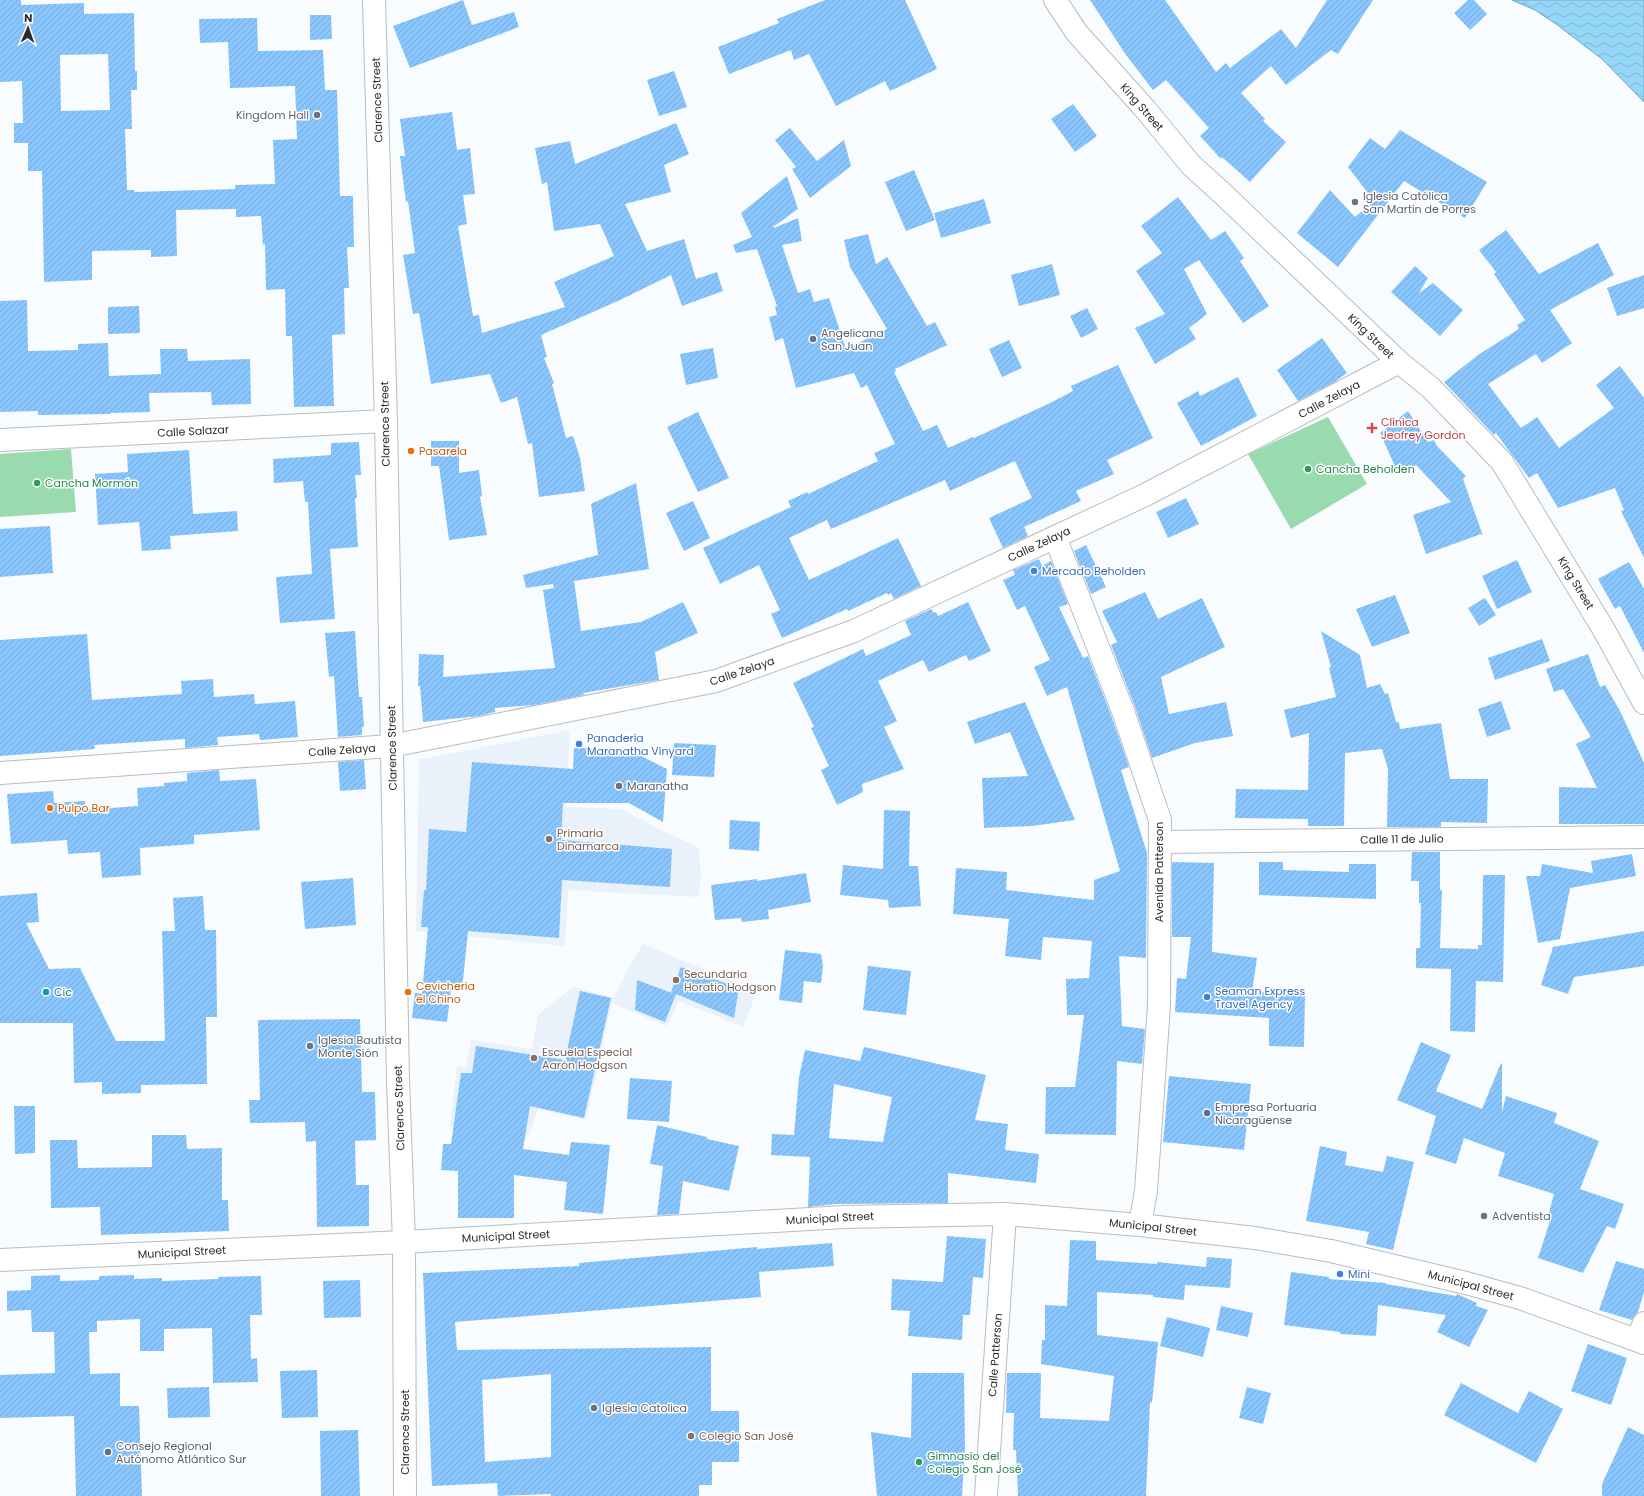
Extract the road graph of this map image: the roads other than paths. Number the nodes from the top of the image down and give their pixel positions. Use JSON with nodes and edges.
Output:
{"nodes":[{"id":1,"x":374,"y":0,"type":"edge"},
{"id":2,"x":1055,"y":0,"type":"edge"},
{"id":3,"x":1399,"y":362,"type":"junction"},
{"id":4,"x":386,"y":421,"type":"junction"},
{"id":5,"x":0,"y":440,"type":"edge"},
{"id":6,"x":1055,"y":537,"type":"junction"},
{"id":7,"x":1644,"y":703,"type":"edge"},
{"id":8,"x":392,"y":746,"type":"junction"},
{"id":9,"x":0,"y":774,"type":"edge"},
{"id":10,"x":1644,"y":837,"type":"edge"},
{"id":11,"x":1160,"y":842,"type":"junction"},
{"id":12,"x":1005,"y":1214,"type":"junction"},
{"id":13,"x":1140,"y":1225,"type":"junction"},
{"id":14,"x":404,"y":1242,"type":"junction"},
{"id":15,"x":0,"y":1260,"type":"edge"},
{"id":16,"x":1642,"y":1336,"type":"edge"},
{"id":17,"x":405,"y":1496,"type":"edge"},
{"id":18,"x":986,"y":1496,"type":"edge"}],
"edges":[{"from":1,"to":4,"type":"street","name":"Clarence Street"},
{"from":2,"to":3,"type":"street","name":"King Street"},
{"from":3,"to":6,"type":"street","name":"Calle Zelaya"},
{"from":3,"to":7,"type":"street","name":"King Street"},
{"from":4,"to":5,"type":"street","name":"Calle Salazar"},
{"from":4,"to":8,"type":"street","name":"Clarence Street"},
{"from":6,"to":8,"type":"street","name":"Calle Zelaya"},
{"from":6,"to":11,"type":"street","name":"Avenida Patterson"},
{"from":8,"to":9,"type":"street","name":"Calle Zelaya"},
{"from":8,"to":14,"type":"street","name":"Clarence Street"},
{"from":10,"to":11,"type":"street","name":"Calle 11 de Julio"},
{"from":11,"to":13,"type":"street","name":"Avenida Patterson"},
{"from":12,"to":13,"type":"street","name":"Municipal Street"},
{"from":12,"to":14,"type":"street","name":"Municipal Street"},
{"from":12,"to":18,"type":"street","name":"Calle Patterson"},
{"from":13,"to":16,"type":"street","name":"Municipal Street"},
{"from":14,"to":15,"type":"street","name":"Municipal Street"},
{"from":14,"to":17,"type":"street","name":"Clarence Street"}]}
